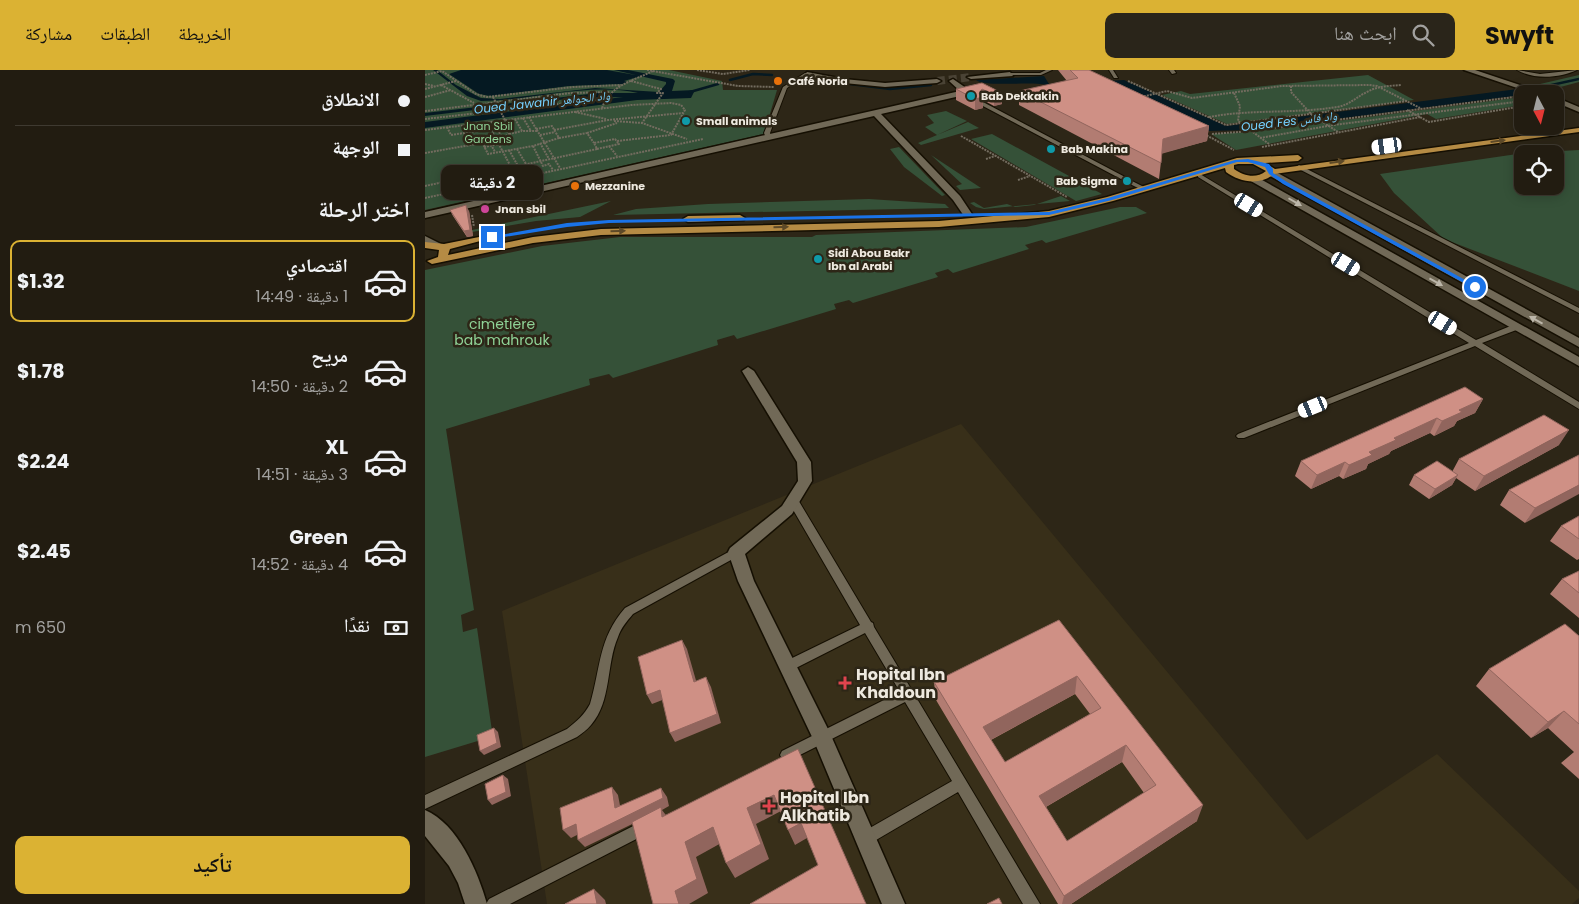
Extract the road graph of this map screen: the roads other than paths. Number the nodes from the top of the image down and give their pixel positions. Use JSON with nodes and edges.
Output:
{"nodes":[{"id":1,"x":1051,"y":70,"type":"edge"},
{"id":2,"x":1111,"y":70,"type":"edge"},
{"id":3,"x":1468,"y":70,"type":"edge"},
{"id":4,"x":1519,"y":70,"type":"edge"},
{"id":5,"x":1575,"y":70,"type":"edge"},
{"id":6,"x":1008,"y":72,"type":"edge"},
{"id":7,"x":907,"y":75,"type":"dead end"},
{"id":8,"x":805,"y":76,"type":"joint"},
{"id":9,"x":1116,"y":77,"type":"dead end"},
{"id":10,"x":971,"y":78,"type":"tunnel mouth"},
{"id":11,"x":953,"y":80,"type":"dead end"},
{"id":12,"x":1519,"y":85,"type":"edge"},
{"id":13,"x":1564,"y":103,"type":"edge"},
{"id":14,"x":983,"y":104,"type":"edge"},
{"id":15,"x":1579,"y":110,"type":"edge"},
{"id":16,"x":876,"y":113,"type":"junction"},
{"id":17,"x":1579,"y":121,"type":"edge"},
{"id":18,"x":1564,"y":123,"type":"edge"},
{"id":19,"x":1514,"y":129,"type":"edge"},
{"id":20,"x":1579,"y":130,"type":"edge"},
{"id":21,"x":768,"y":136,"type":"junction"},
{"id":22,"x":1415,"y":142,"type":"dead end"},
{"id":23,"x":1304,"y":157,"type":"dead end"},
{"id":24,"x":1254,"y":161,"type":"junction"},
{"id":25,"x":1230,"y":164,"type":"junction"},
{"id":26,"x":1299,"y":167,"type":"junction"},
{"id":27,"x":1271,"y":173,"type":"junction"},
{"id":28,"x":1237,"y":175,"type":"junction"},
{"id":29,"x":1200,"y":176,"type":"junction"},
{"id":30,"x":1189,"y":177,"type":"junction"},
{"id":31,"x":1123,"y":178,"type":"dead end"},
{"id":32,"x":1252,"y":178,"type":"junction"},
{"id":33,"x":1132,"y":183,"type":"dead end"},
{"id":34,"x":1144,"y":189,"type":"junction"},
{"id":35,"x":967,"y":214,"type":"junction"},
{"id":36,"x":1049,"y":214,"type":"junction"},
{"id":37,"x":425,"y":215,"type":"edge"},
{"id":38,"x":675,"y":219,"type":"dead end"},
{"id":39,"x":647,"y":220,"type":"dead end"},
{"id":40,"x":425,"y":239,"type":"edge"},
{"id":41,"x":435,"y":245,"type":"edge"},
{"id":42,"x":429,"y":262,"type":"edge"},
{"id":43,"x":1579,"y":311,"type":"edge"},
{"id":44,"x":1517,"y":327,"type":"junction"},
{"id":45,"x":1476,"y":343,"type":"junction"},
{"id":46,"x":1579,"y":343,"type":"edge"},
{"id":47,"x":1579,"y":362,"type":"edge"},
{"id":48,"x":748,"y":371,"type":"dead end"},
{"id":49,"x":1579,"y":406,"type":"edge"},
{"id":50,"x":1241,"y":436,"type":"dead end"},
{"id":51,"x":793,"y":501,"type":"junction"},
{"id":52,"x":736,"y":552,"type":"junction"},
{"id":53,"x":869,"y":626,"type":"junction"},
{"id":54,"x":788,"y":666,"type":"junction"},
{"id":55,"x":908,"y":694,"type":"junction"},
{"id":56,"x":822,"y":737,"type":"junction"},
{"id":57,"x":778,"y":760,"type":"edge"},
{"id":58,"x":961,"y":783,"type":"junction"},
{"id":59,"x":425,"y":802,"type":"edge"},
{"id":60,"x":425,"y":821,"type":"edge"},
{"id":61,"x":655,"y":822,"type":"edge"},
{"id":62,"x":866,"y":838,"type":"junction"},
{"id":63,"x":477,"y":904,"type":"edge"},
{"id":64,"x":494,"y":904,"type":"edge"},
{"id":65,"x":894,"y":904,"type":"edge"},
{"id":66,"x":1032,"y":904,"type":"edge"}],
"edges":[{"from":1,"to":6,"type":"lane"},
{"from":2,"to":9,"type":"lane"},
{"from":3,"to":12,"type":"street"},
{"from":4,"to":5,"type":"lane"},
{"from":6,"to":10,"type":"street"},
{"from":7,"to":8,"type":"street"},
{"from":8,"to":21,"type":"lane"},
{"from":11,"to":16,"type":"street"},
{"from":13,"to":15,"type":"street"},
{"from":14,"to":31,"type":"lane"},
{"from":16,"to":21,"type":"street"},
{"from":16,"to":35,"type":"street"},
{"from":17,"to":18,"type":"main road"},
{"from":19,"to":22,"type":"main road"},
{"from":26,"to":20,"type":"main road","one_way":true},
{"from":21,"to":37,"type":"street"},
{"from":23,"to":24,"type":"main road"},
{"from":24,"to":25,"type":"main road"},
{"from":24,"to":27,"type":"main road"},
{"from":25,"to":28,"type":"main road"},
{"from":25,"to":30,"type":"main road"},
{"from":26,"to":27,"type":"main road"},
{"from":26,"to":43,"type":"lane"},
{"from":27,"to":32,"type":"main road"},
{"from":46,"to":27,"type":"street","one_way":true},
{"from":28,"to":29,"type":"main road"},
{"from":28,"to":32,"type":"main road"},
{"from":29,"to":30,"type":"main road"},
{"from":29,"to":45,"type":"lane"},
{"from":30,"to":34,"type":"main road"},
{"from":32,"to":44,"type":"street","one_way":true},
{"from":33,"to":34,"type":"lane"},
{"from":34,"to":36,"type":"main road"},
{"from":35,"to":36,"type":"main road"},
{"from":35,"to":38,"type":"main road"},
{"from":42,"to":36,"type":"main road","one_way":true},
{"from":39,"to":41,"type":"main road"},
{"from":40,"to":41,"type":"street"},
{"from":41,"to":42,"type":"main road"},
{"from":44,"to":45,"type":"lane"},
{"from":44,"to":47,"type":"street"},
{"from":45,"to":49,"type":"lane"},
{"from":45,"to":50,"type":"lane"},
{"from":48,"to":51,"type":"street"},
{"from":51,"to":52,"type":"street"},
{"from":51,"to":53,"type":"lane"},
{"from":52,"to":54,"type":"street"},
{"from":52,"to":59,"type":"lane"},
{"from":53,"to":54,"type":"lane"},
{"from":53,"to":55,"type":"lane"},
{"from":54,"to":56,"type":"street"},
{"from":55,"to":56,"type":"lane"},
{"from":55,"to":58,"type":"lane"},
{"from":56,"to":57,"type":"lane"},
{"from":56,"to":62,"type":"street"},
{"from":58,"to":62,"type":"lane"},
{"from":58,"to":66,"type":"lane"},
{"from":60,"to":63,"type":"street"},
{"from":61,"to":64,"type":"lane"},
{"from":62,"to":65,"type":"street"}]}
